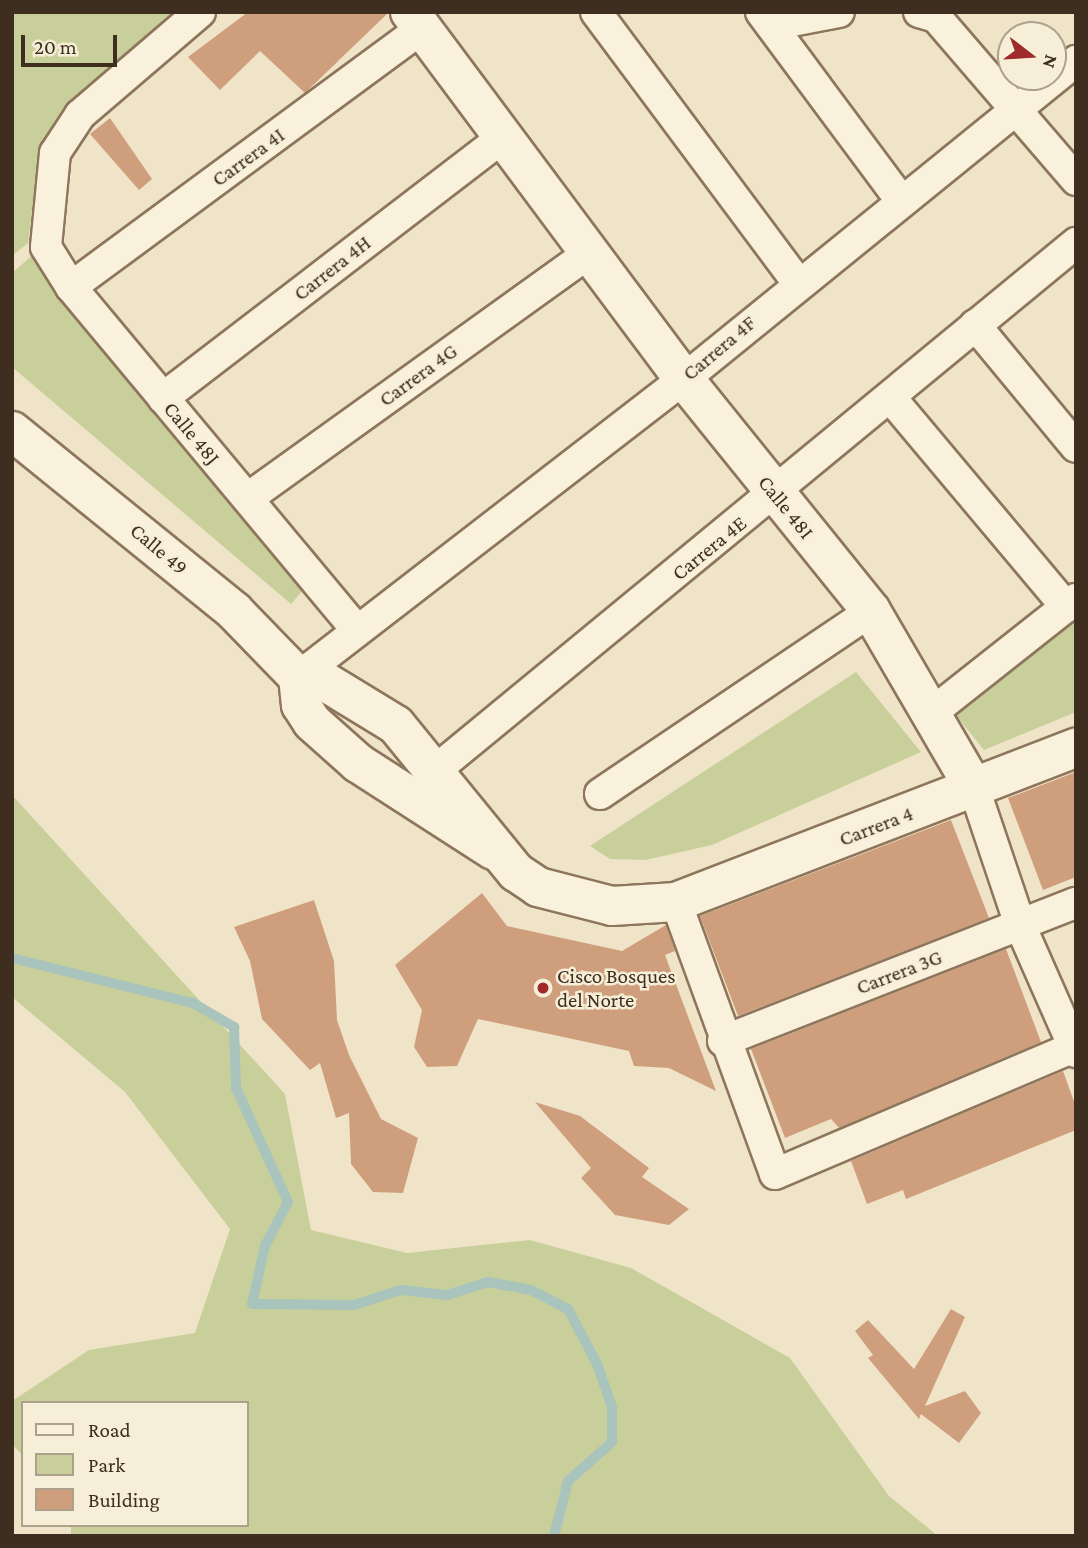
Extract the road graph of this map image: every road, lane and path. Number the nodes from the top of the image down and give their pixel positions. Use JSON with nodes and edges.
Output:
{"nodes":[{"id":1,"x":200,"y":12,"type":"edge"},
{"id":2,"x":596,"y":12,"type":"edge"},
{"id":3,"x":839,"y":12,"type":"edge"},
{"id":4,"x":919,"y":12,"type":"edge"},
{"id":5,"x":766,"y":18,"type":"edge"},
{"id":6,"x":417,"y":20,"type":"edge"},
{"id":7,"x":1076,"y":61,"type":"edge"},
{"id":8,"x":1015,"y":108,"type":"junction"},
{"id":9,"x":502,"y":138,"type":"junction"},
{"id":10,"x":1076,"y":180,"type":"edge"},
{"id":11,"x":900,"y":200,"type":"junction"},
{"id":12,"x":1076,"y":243,"type":"edge"},
{"id":13,"x":589,"y":253,"type":"junction"},
{"id":14,"x":797,"y":282,"type":"junction"},
{"id":15,"x":71,"y":287,"type":"junction"},
{"id":16,"x":975,"y":325,"type":"junction"},
{"id":17,"x":684,"y":379,"type":"junction"},
{"id":18,"x":890,"y":397,"type":"junction"},
{"id":19,"x":163,"y":398,"type":"junction"},
{"id":20,"x":12,"y":431,"type":"edge"},
{"id":21,"x":1076,"y":447,"type":"edge"},
{"id":22,"x":776,"y":494,"type":"junction"},
{"id":23,"x":248,"y":498,"type":"junction"},
{"id":24,"x":1071,"y":603,"type":"edge"},
{"id":25,"x":872,"y":611,"type":"junction"},
{"id":26,"x":356,"y":629,"type":"junction"},
{"id":27,"x":298,"y":677,"type":"junction"},
{"id":28,"x":933,"y":711,"type":"junction"},
{"id":29,"x":1076,"y":748,"type":"edge"},
{"id":30,"x":437,"y":769,"type":"junction"},
{"id":31,"x":974,"y":788,"type":"junction"},
{"id":32,"x":600,"y":794,"type":"dead end"},
{"id":33,"x":503,"y":855,"type":"junction"},
{"id":34,"x":676,"y":902,"type":"junction"},
{"id":35,"x":1076,"y":903,"type":"edge"},
{"id":36,"x":1020,"y":925,"type":"junction"},
{"id":37,"x":723,"y":1041,"type":"junction"},
{"id":38,"x":1075,"y":1048,"type":"edge"}],
"edges":[{"from":1,"to":15,"type":"street","name":"Calle 48J"},
{"from":2,"to":14,"type":"street"},
{"from":3,"to":5,"type":"street"},
{"from":4,"to":8,"type":"street"},
{"from":5,"to":11,"type":"street"},
{"from":6,"to":9,"type":"main road","name":"Calle 48I"},
{"from":6,"to":15,"type":"street","name":"Carrera 4I"},
{"from":7,"to":8,"type":"street","name":"Carrera 4F"},
{"from":8,"to":10,"type":"street"},
{"from":8,"to":11,"type":"street","name":"Carrera 4F"},
{"from":9,"to":13,"type":"main road","name":"Calle 48I"},
{"from":9,"to":19,"type":"street","name":"Carrera 4H"},
{"from":11,"to":14,"type":"street","name":"Carrera 4F"},
{"from":12,"to":16,"type":"street","name":"Carrera 4E"},
{"from":13,"to":17,"type":"main road","name":"Calle 48I"},
{"from":13,"to":23,"type":"street","name":"Carrera 4G"},
{"from":14,"to":17,"type":"street","name":"Carrera 4F"},
{"from":15,"to":19,"type":"street","name":"Calle 48J"},
{"from":16,"to":18,"type":"street","name":"Carrera 4E"},
{"from":16,"to":21,"type":"street"},
{"from":17,"to":22,"type":"main road","name":"Calle 48I"},
{"from":17,"to":26,"type":"street","name":"Carrera 4F"},
{"from":18,"to":22,"type":"street","name":"Carrera 4E"},
{"from":18,"to":24,"type":"street"},
{"from":19,"to":23,"type":"street","name":"Calle 48J"},
{"from":20,"to":27,"type":"main road","name":"Calle 49"},
{"from":22,"to":25,"type":"main road","name":"Calle 48I"},
{"from":22,"to":30,"type":"street","name":"Carrera 4E"},
{"from":23,"to":26,"type":"street","name":"Calle 48J"},
{"from":24,"to":28,"type":"street"},
{"from":25,"to":28,"type":"main road","name":"Calle 48I"},
{"from":25,"to":32,"type":"street"},
{"from":26,"to":27,"type":"street"},
{"from":27,"to":30,"type":"main road"},
{"from":27,"to":33,"type":"main road"},
{"from":28,"to":31,"type":"main road","name":"Calle 48I"},
{"from":29,"to":31,"type":"main road","name":"Carrera 4"},
{"from":30,"to":33,"type":"main road"},
{"from":31,"to":34,"type":"main road","name":"Carrera 4"},
{"from":31,"to":36,"type":"street","name":"Calle 48I"},
{"from":33,"to":34,"type":"main road"},
{"from":34,"to":37,"type":"street"},
{"from":35,"to":36,"type":"street","name":"Carrera 3G"},
{"from":36,"to":37,"type":"street","name":"Carrera 3G"},
{"from":36,"to":38,"type":"street","name":"Calle 48I"},
{"from":37,"to":38,"type":"street"}]}
